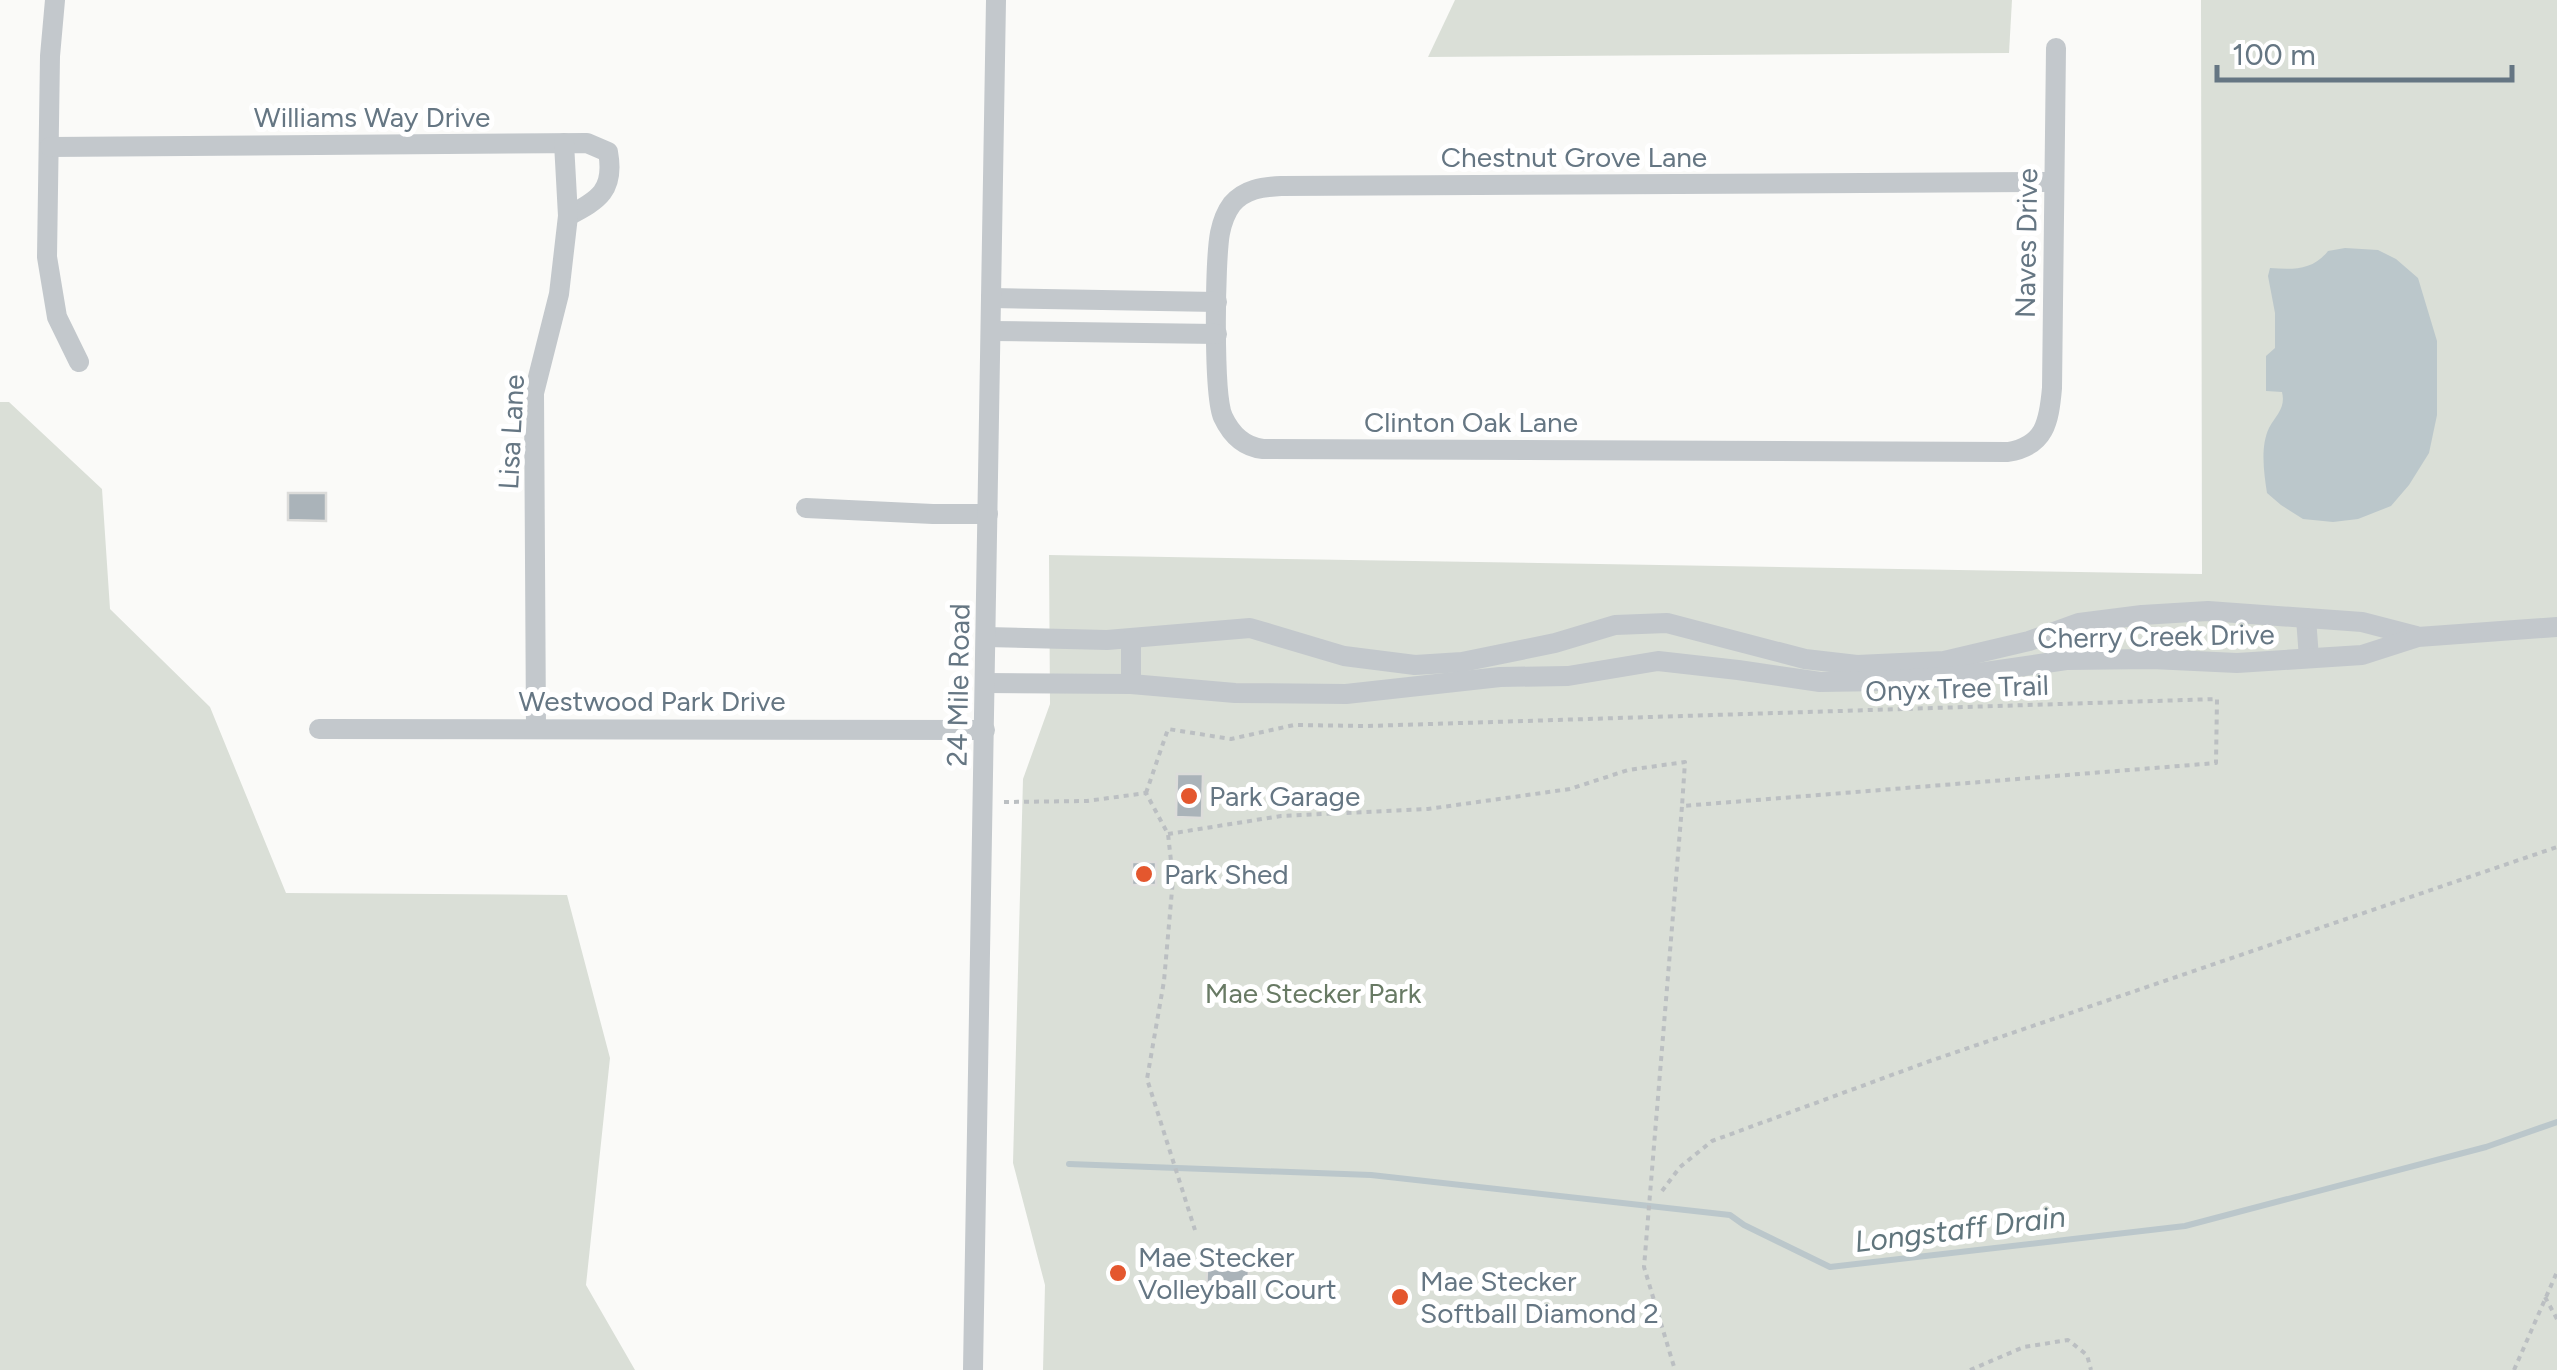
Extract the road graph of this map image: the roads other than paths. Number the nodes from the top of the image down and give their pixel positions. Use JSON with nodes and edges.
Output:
{"nodes":[{"id":1,"x":55,"y":0,"type":"edge"},
{"id":2,"x":996,"y":0,"type":"edge"},
{"id":3,"x":2056,"y":48,"type":"dead end"},
{"id":4,"x":564,"y":142,"type":"junction"},
{"id":5,"x":50,"y":146,"type":"junction"},
{"id":6,"x":2054,"y":182,"type":"junction"},
{"id":7,"x":568,"y":216,"type":"junction"},
{"id":8,"x":992,"y":298,"type":"junction"},
{"id":9,"x":1217,"y":302,"type":"junction"},
{"id":10,"x":991,"y":331,"type":"junction"},
{"id":11,"x":1217,"y":334,"type":"junction"},
{"id":12,"x":79,"y":362,"type":"dead end"},
{"id":13,"x":2039,"y":437,"type":"joint"},
{"id":14,"x":806,"y":508,"type":"dead end"},
{"id":15,"x":988,"y":514,"type":"junction"},
{"id":16,"x":2306,"y":618,"type":"junction"},
{"id":17,"x":2557,"y":627,"type":"edge"},
{"id":18,"x":986,"y":637,"type":"junction"},
{"id":19,"x":2418,"y":637,"type":"junction"},
{"id":20,"x":1131,"y":639,"type":"junction"},
{"id":21,"x":2310,"y":658,"type":"junction"},
{"id":22,"x":1945,"y":669,"type":"junction"},
{"id":23,"x":1452,"y":672,"type":"junction"},
{"id":24,"x":985,"y":683,"type":"junction"},
{"id":25,"x":1131,"y":684,"type":"junction"},
{"id":26,"x":536,"y":728,"type":"junction"},
{"id":27,"x":319,"y":729,"type":"dead end"},
{"id":28,"x":984,"y":730,"type":"junction"},
{"id":29,"x":972,"y":1370,"type":"edge"}],
"edges":[{"from":1,"to":5,"type":"street"},
{"from":2,"to":8,"type":"street","name":"24 Mile Road"},
{"from":3,"to":6,"type":"street","name":"Naves Drive"},
{"from":4,"to":5,"type":"street","name":"Williams Way Drive"},
{"from":4,"to":7,"type":"street","name":"Lisa Lane"},
{"from":4,"to":7,"type":"street","name":"Williams Way Drive"},
{"from":5,"to":12,"type":"street"},
{"from":6,"to":9,"type":"street","name":"Chestnut Grove Lane"},
{"from":6,"to":13,"type":"street","name":"Naves Drive"},
{"from":7,"to":26,"type":"street","name":"Lisa Lane"},
{"from":8,"to":9,"type":"street"},
{"from":8,"to":10,"type":"street","name":"24 Mile Road"},
{"from":9,"to":11,"type":"street","name":"Chestnut Grove Lane"},
{"from":10,"to":11,"type":"street"},
{"from":10,"to":15,"type":"street","name":"24 Mile Road"},
{"from":11,"to":13,"type":"street","name":"Clinton Oak Lane"},
{"from":14,"to":15,"type":"street"},
{"from":15,"to":18,"type":"street","name":"24 Mile Road"},
{"from":16,"to":19,"type":"street","name":"Cherry Creek Drive"},
{"from":16,"to":21,"type":"street","name":"Cherry Creek Drive"},
{"from":16,"to":22,"type":"street","name":"Cherry Creek Drive"},
{"from":17,"to":19,"type":"street","name":"Cherry Creek Drive"},
{"from":18,"to":20,"type":"street","name":"Cherry Creek Drive"},
{"from":18,"to":24,"type":"street","name":"24 Mile Road"},
{"from":19,"to":21,"type":"street","name":"Cherry Creek Drive"},
{"from":20,"to":23,"type":"street","name":"Cherry Creek Drive"},
{"from":20,"to":25,"type":"street"},
{"from":21,"to":22,"type":"street","name":"Cherry Creek Drive"},
{"from":22,"to":23,"type":"street","name":"Cherry Creek Drive"},
{"from":22,"to":23,"type":"street","name":"Cherry Creek Drive"},
{"from":23,"to":25,"type":"street","name":"Cherry Creek Drive"},
{"from":24,"to":25,"type":"street","name":"Cherry Creek Drive"},
{"from":24,"to":28,"type":"street","name":"24 Mile Road"},
{"from":26,"to":27,"type":"street","name":"Westwood Park Drive"},
{"from":26,"to":28,"type":"street","name":"Westwood Park Drive"},
{"from":28,"to":29,"type":"street","name":"24 Mile Road"}]}
